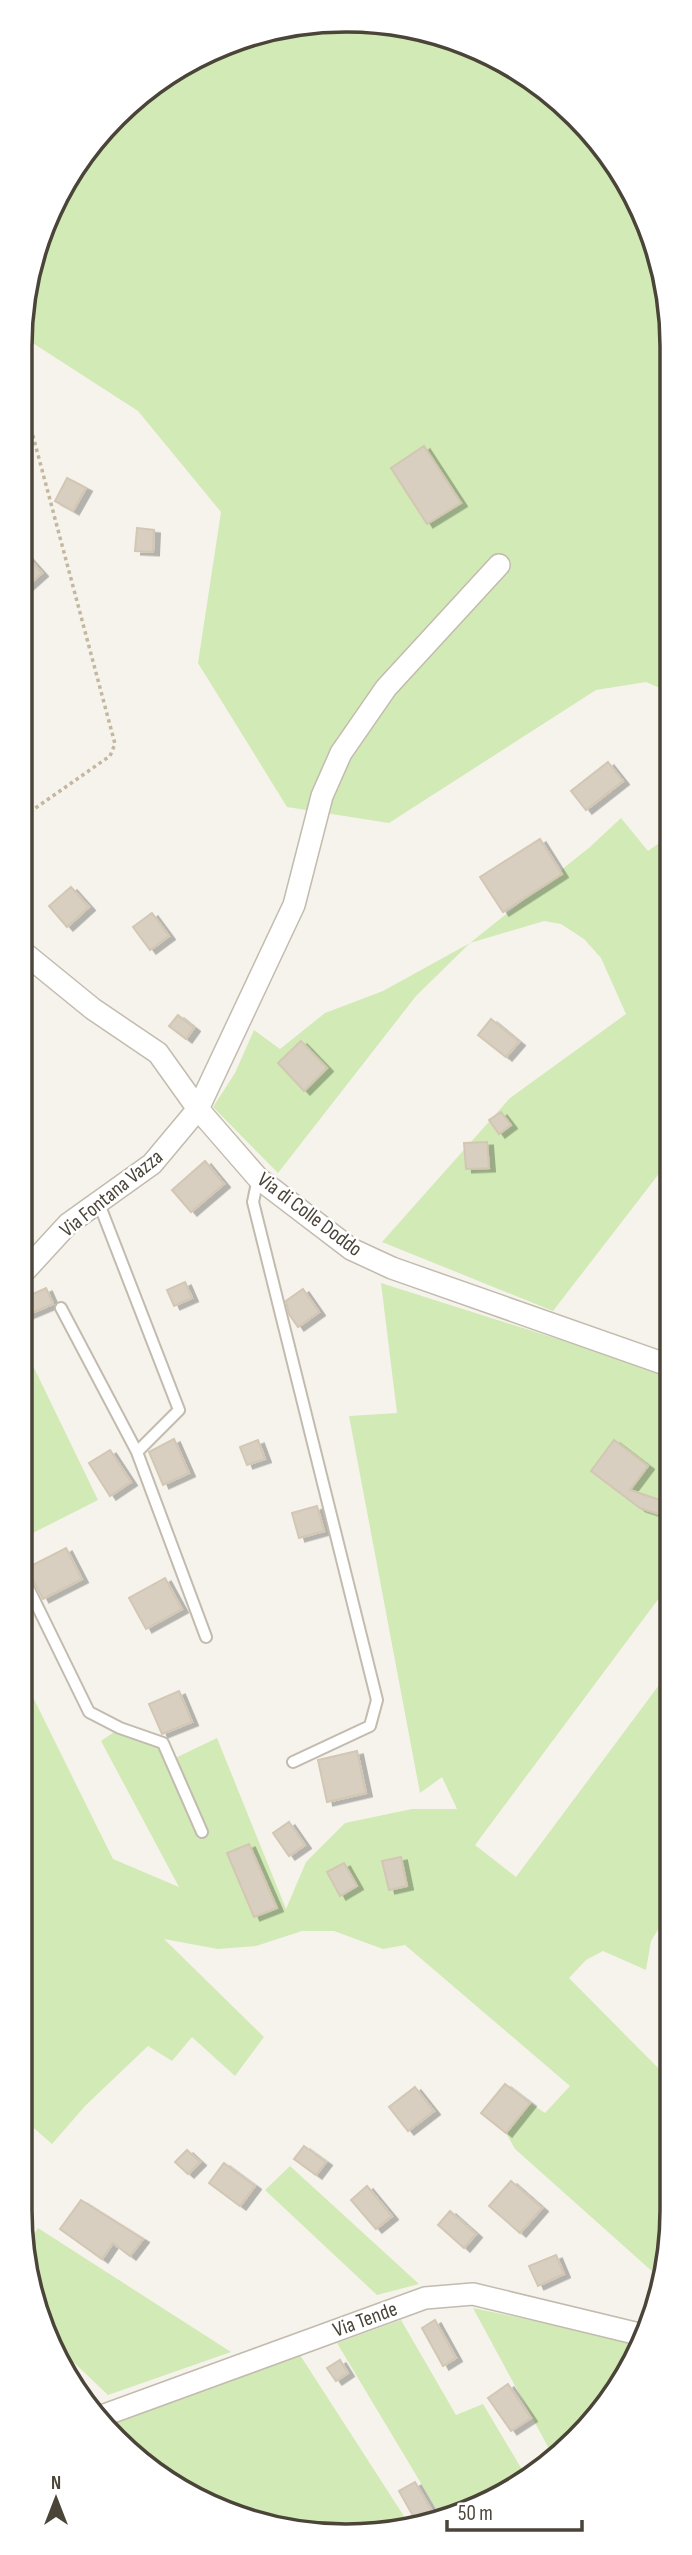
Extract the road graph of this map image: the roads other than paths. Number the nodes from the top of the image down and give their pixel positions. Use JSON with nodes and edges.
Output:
{"nodes":[{"id":1,"x":499,"y":565,"type":"dead end"},
{"id":2,"x":32,"y":960,"type":"edge"},
{"id":3,"x":198,"y":1109,"type":"junction"},
{"id":4,"x":258,"y":1178,"type":"junction"},
{"id":5,"x":97,"y":1201,"type":"junction"},
{"id":6,"x":32,"y":1264,"type":"edge"},
{"id":7,"x":61,"y":1308,"type":"dead end"},
{"id":8,"x":660,"y":1362,"type":"edge"},
{"id":9,"x":137,"y":1452,"type":"junction"},
{"id":10,"x":32,"y":1595,"type":"edge"},
{"id":11,"x":206,"y":1637,"type":"dead end"},
{"id":12,"x":293,"y":1762,"type":"dead end"},
{"id":13,"x":202,"y":1832,"type":"dead end"},
{"id":14,"x":635,"y":2332,"type":"edge"},
{"id":15,"x":108,"y":2414,"type":"edge"}],
"edges":[{"from":1,"to":3,"type":"street","name":"Via Fontana Vazza"},
{"from":2,"to":3,"type":"street","name":"Via di Colle Doddo"},
{"from":3,"to":4,"type":"street","name":"Via di Colle Doddo"},
{"from":3,"to":5,"type":"street","name":"Via Fontana Vazza"},
{"from":4,"to":8,"type":"street","name":"Via di Colle Doddo"},
{"from":4,"to":12,"type":"lane"},
{"from":5,"to":6,"type":"street","name":"Via Fontana Vazza"},
{"from":5,"to":9,"type":"lane"},
{"from":7,"to":9,"type":"lane"},
{"from":9,"to":11,"type":"lane"},
{"from":10,"to":13,"type":"lane"},
{"from":14,"to":15,"type":"street","name":"Via Tende"}]}
